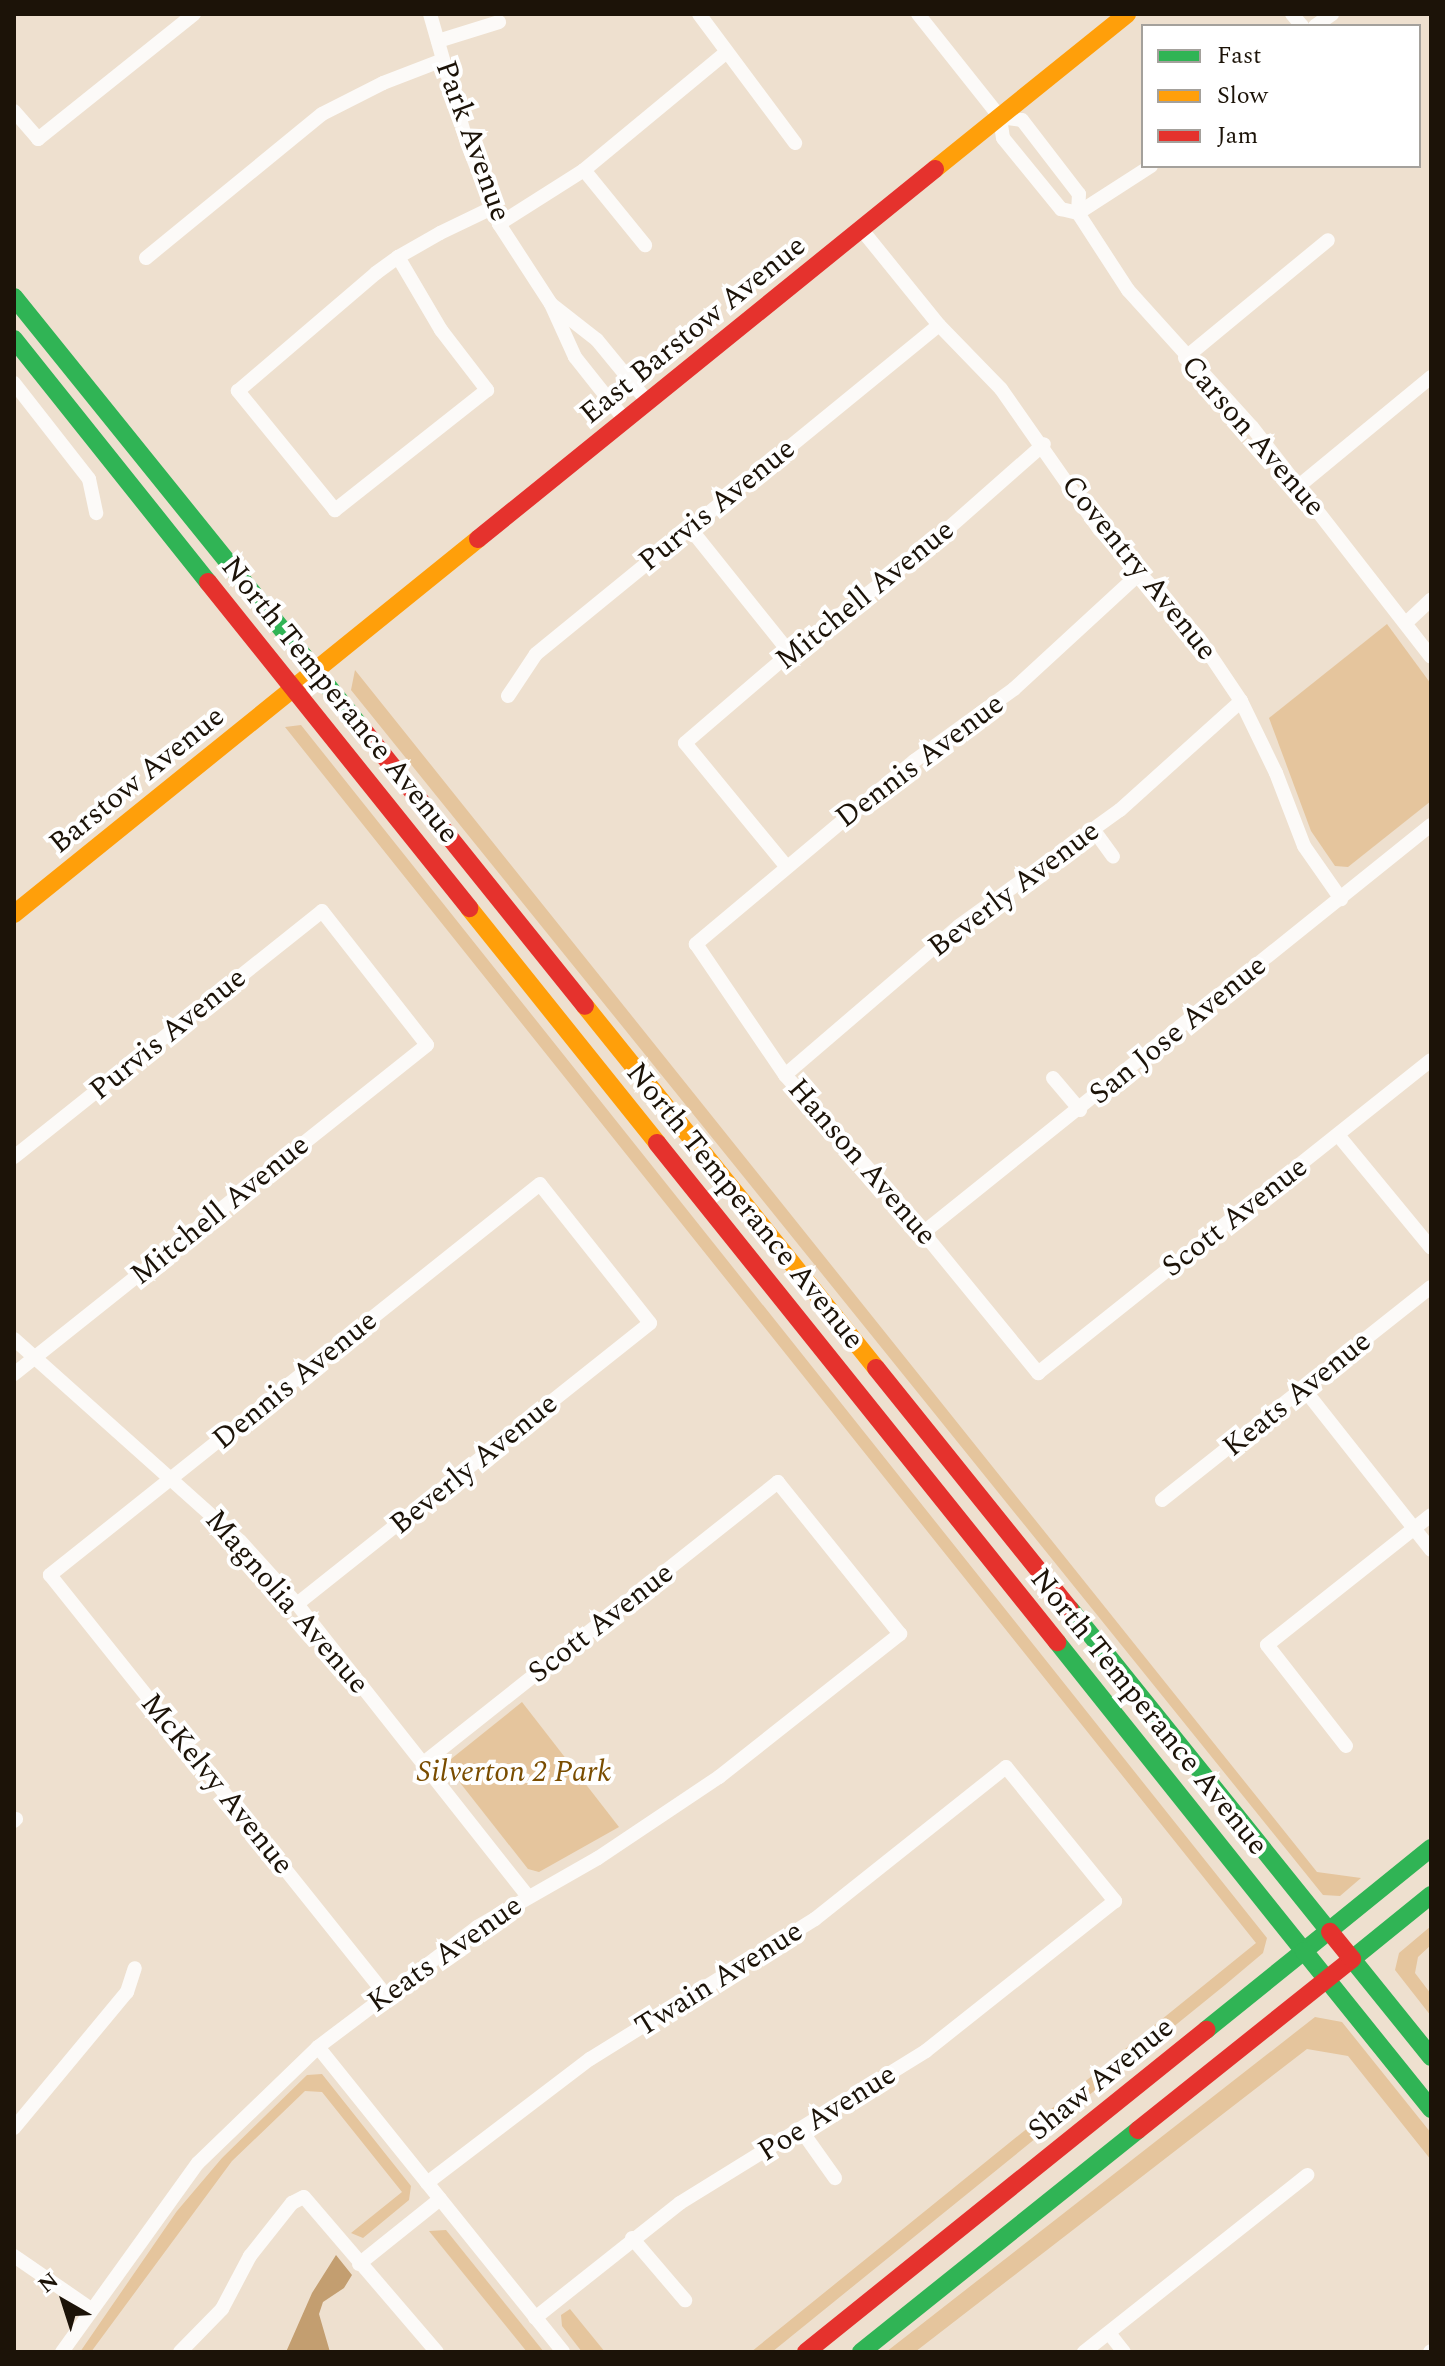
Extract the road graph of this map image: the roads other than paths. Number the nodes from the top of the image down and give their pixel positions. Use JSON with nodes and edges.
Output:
{"nodes":[{"id":1,"x":194,"y":14,"type":"edge"},
{"id":2,"x":430,"y":14,"type":"edge"},
{"id":3,"x":699,"y":14,"type":"edge"},
{"id":4,"x":1127,"y":14,"type":"edge"},
{"id":5,"x":924,"y":16,"type":"edge"},
{"id":6,"x":499,"y":22,"type":"dead end"},
{"id":7,"x":438,"y":41,"type":"junction"},
{"id":8,"x":724,"y":54,"type":"junction"},
{"id":9,"x":443,"y":60,"type":"junction"},
{"id":10,"x":14,"y":111,"type":"edge"},
{"id":11,"x":1000,"y":117,"type":"junction"},
{"id":12,"x":795,"y":143,"type":"dead end"},
{"id":13,"x":1148,"y":168,"type":"edge"},
{"id":14,"x":584,"y":170,"type":"junction"},
{"id":15,"x":492,"y":208,"type":"junction"},
{"id":16,"x":1078,"y":213,"type":"junction"},
{"id":17,"x":499,"y":224,"type":"junction"},
{"id":18,"x":862,"y":230,"type":"junction"},
{"id":19,"x":1328,"y":240,"type":"dead end"},
{"id":20,"x":645,"y":245,"type":"dead end"},
{"id":21,"x":398,"y":257,"type":"junction"},
{"id":22,"x":146,"y":258,"type":"dead end"},
{"id":23,"x":14,"y":297,"type":"edge"},
{"id":24,"x":551,"y":304,"type":"junction"},
{"id":25,"x":939,"y":325,"type":"junction"},
{"id":26,"x":14,"y":339,"type":"edge"},
{"id":27,"x":1185,"y":358,"type":"junction"},
{"id":28,"x":1431,"y":377,"type":"edge"},
{"id":29,"x":14,"y":383,"type":"edge"},
{"id":30,"x":26,"y":398,"type":"junction"},
{"id":31,"x":648,"y":402,"type":"junction"},
{"id":32,"x":14,"y":408,"type":"edge"},
{"id":33,"x":625,"y":420,"type":"junction"},
{"id":34,"x":1044,"y":444,"type":"junction"},
{"id":35,"x":1300,"y":485,"type":"junction"},
{"id":36,"x":96,"y":513,"type":"dead end"},
{"id":37,"x":689,"y":527,"type":"junction"},
{"id":38,"x":1140,"y":573,"type":"junction"},
{"id":39,"x":1431,"y":600,"type":"edge"},
{"id":40,"x":1407,"y":622,"type":"junction"},
{"id":41,"x":790,"y":653,"type":"junction"},
{"id":42,"x":1431,"y":657,"type":"edge"},
{"id":43,"x":314,"y":673,"type":"junction"},
{"id":44,"x":295,"y":689,"type":"junction"},
{"id":45,"x":508,"y":696,"type":"dead end"},
{"id":46,"x":1241,"y":701,"type":"junction"},
{"id":47,"x":1431,"y":825,"type":"edge"},
{"id":48,"x":1093,"y":829,"type":"junction"},
{"id":49,"x":1113,"y":857,"type":"dead end"},
{"id":50,"x":786,"y":866,"type":"junction"},
{"id":51,"x":1341,"y":899,"type":"junction"},
{"id":52,"x":14,"y":914,"type":"edge"},
{"id":53,"x":696,"y":944,"type":"joint"},
{"id":54,"x":427,"y":1045,"type":"joint"},
{"id":55,"x":1431,"y":1060,"type":"edge"},
{"id":56,"x":785,"y":1075,"type":"junction"},
{"id":57,"x":1053,"y":1078,"type":"dead end"},
{"id":58,"x":1080,"y":1110,"type":"junction"},
{"id":59,"x":1338,"y":1135,"type":"junction"},
{"id":60,"x":14,"y":1157,"type":"edge"},
{"id":61,"x":540,"y":1184,"type":"joint"},
{"id":62,"x":924,"y":1232,"type":"junction"},
{"id":63,"x":1431,"y":1248,"type":"edge"},
{"id":64,"x":1431,"y":1287,"type":"edge"},
{"id":65,"x":14,"y":1339,"type":"edge"},
{"id":66,"x":35,"y":1358,"type":"junction"},
{"id":67,"x":1038,"y":1373,"type":"joint"},
{"id":68,"x":14,"y":1374,"type":"edge"},
{"id":69,"x":1304,"y":1389,"type":"junction"},
{"id":70,"x":173,"y":1477,"type":"junction"},
{"id":71,"x":778,"y":1482,"type":"joint"},
{"id":72,"x":1162,"y":1500,"type":"dead end"},
{"id":73,"x":1431,"y":1515,"type":"edge"},
{"id":74,"x":1414,"y":1529,"type":"junction"},
{"id":75,"x":1431,"y":1550,"type":"edge"},
{"id":76,"x":50,"y":1575,"type":"joint"},
{"id":77,"x":297,"y":1604,"type":"junction"},
{"id":78,"x":1346,"y":1746,"type":"dead end"},
{"id":79,"x":424,"y":1763,"type":"junction"},
{"id":80,"x":1006,"y":1767,"type":"joint"},
{"id":81,"x":1431,"y":1848,"type":"edge"},
{"id":82,"x":1431,"y":1895,"type":"edge"},
{"id":83,"x":528,"y":1896,"type":"junction"},
{"id":84,"x":1330,"y":1931,"type":"junction"},
{"id":85,"x":1304,"y":1951,"type":"junction"},
{"id":86,"x":1352,"y":1959,"type":"junction"},
{"id":87,"x":135,"y":1968,"type":"dead end"},
{"id":88,"x":1327,"y":1979,"type":"junction"},
{"id":89,"x":385,"y":1994,"type":"junction"},
{"id":90,"x":318,"y":2047,"type":"junction"},
{"id":91,"x":1431,"y":2057,"type":"edge"},
{"id":92,"x":1431,"y":2109,"type":"edge"},
{"id":93,"x":14,"y":2128,"type":"edge"},
{"id":94,"x":801,"y":2130,"type":"junction"},
{"id":95,"x":1307,"y":2175,"type":"dead end"},
{"id":96,"x":835,"y":2178,"type":"dead end"},
{"id":97,"x":427,"y":2183,"type":"junction"},
{"id":98,"x":440,"y":2199,"type":"junction"},
{"id":99,"x":632,"y":2238,"type":"junction"},
{"id":100,"x":14,"y":2256,"type":"edge"},
{"id":101,"x":359,"y":2264,"type":"junction"},
{"id":102,"x":685,"y":2300,"type":"dead end"},
{"id":103,"x":91,"y":2309,"type":"junction"},
{"id":104,"x":535,"y":2318,"type":"junction"},
{"id":105,"x":1109,"y":2333,"type":"junction"},
{"id":106,"x":808,"y":2351,"type":"edge"},
{"id":107,"x":62,"y":2352,"type":"edge"},
{"id":108,"x":180,"y":2352,"type":"edge"},
{"id":109,"x":437,"y":2352,"type":"edge"},
{"id":110,"x":563,"y":2352,"type":"edge"},
{"id":111,"x":861,"y":2352,"type":"edge"},
{"id":112,"x":1084,"y":2352,"type":"edge"},
{"id":113,"x":1124,"y":2352,"type":"edge"}],
"edges":[{"from":1,"to":10,"type":"street"},
{"from":2,"to":7,"type":"street","name":"Park Avenue"},
{"from":3,"to":8,"type":"street"},
{"from":4,"to":11,"type":"main road","name":"East Barstow Avenue"},
{"from":5,"to":11,"type":"street","name":"Carson Avenue"},
{"from":6,"to":7,"type":"street"},
{"from":7,"to":9,"type":"street","name":"Park Avenue"},
{"from":8,"to":12,"type":"street"},
{"from":8,"to":14,"type":"street"},
{"from":9,"to":15,"type":"street","name":"Park Avenue"},
{"from":9,"to":22,"type":"street"},
{"from":11,"to":16,"type":"street","name":"Carson Avenue"},
{"from":11,"to":16,"type":"street","name":"Carson Avenue"},
{"from":11,"to":18,"type":"main road","name":"East Barstow Avenue"},
{"from":13,"to":16,"type":"street"},
{"from":14,"to":17,"type":"street"},
{"from":14,"to":20,"type":"street"},
{"from":15,"to":17,"type":"street","name":"Park Avenue"},
{"from":15,"to":21,"type":"street"},
{"from":16,"to":27,"type":"street","name":"Carson Avenue"},
{"from":17,"to":24,"type":"street","name":"Park Avenue"},
{"from":18,"to":25,"type":"street","name":"Coventry Avenue"},
{"from":18,"to":31,"type":"main road","name":"East Barstow Avenue"},
{"from":19,"to":27,"type":"street"},
{"from":21,"to":21,"type":"street"},
{"from":23,"to":43,"type":"main road","name":"North Temperance Avenue"},
{"from":24,"to":31,"type":"street","name":"Park Avenue"},
{"from":24,"to":33,"type":"street","name":"Park Avenue"},
{"from":25,"to":34,"type":"street","name":"Coventry Avenue"},
{"from":25,"to":37,"type":"street","name":"Purvis Avenue"},
{"from":26,"to":44,"type":"main road","name":"North Temperance Avenue"},
{"from":27,"to":35,"type":"street","name":"Carson Avenue"},
{"from":28,"to":35,"type":"street"},
{"from":29,"to":30,"type":"street"},
{"from":30,"to":32,"type":"street"},
{"from":30,"to":36,"type":"street"},
{"from":31,"to":33,"type":"main road","name":"East Barstow Avenue"},
{"from":33,"to":43,"type":"main road","name":"East Barstow Avenue"},
{"from":34,"to":38,"type":"street","name":"Coventry Avenue"},
{"from":34,"to":41,"type":"street","name":"Mitchell Avenue"},
{"from":35,"to":40,"type":"street","name":"Carson Avenue"},
{"from":37,"to":41,"type":"street"},
{"from":37,"to":45,"type":"street","name":"Purvis Avenue"},
{"from":38,"to":46,"type":"street","name":"Coventry Avenue"},
{"from":38,"to":50,"type":"street","name":"Dennis Avenue"},
{"from":39,"to":40,"type":"street"},
{"from":40,"to":42,"type":"street","name":"Carson Avenue"},
{"from":41,"to":50,"type":"street","name":"Mitchell Avenue"},
{"from":43,"to":44,"type":"main road","name":"East Barstow Avenue"},
{"from":43,"to":84,"type":"main road","name":"North Temperance Avenue"},
{"from":44,"to":52,"type":"main road","name":"Barstow Avenue"},
{"from":44,"to":85,"type":"main road","name":"North Temperance Avenue"},
{"from":46,"to":48,"type":"street","name":"Beverly Avenue"},
{"from":46,"to":51,"type":"street","name":"Coventry Avenue"},
{"from":47,"to":51,"type":"street","name":"San Jose Avenue"},
{"from":48,"to":49,"type":"street"},
{"from":48,"to":56,"type":"street","name":"Beverly Avenue"},
{"from":50,"to":53,"type":"street","name":"Dennis Avenue"},
{"from":51,"to":58,"type":"street","name":"San Jose Avenue"},
{"from":53,"to":56,"type":"street","name":"Hanson Avenue"},
{"from":54,"to":60,"type":"street","name":"Purvis Avenue"},
{"from":54,"to":66,"type":"street","name":"Mitchell Avenue"},
{"from":55,"to":59,"type":"street","name":"Scott Avenue"},
{"from":56,"to":62,"type":"street","name":"Hanson Avenue"},
{"from":57,"to":58,"type":"street"},
{"from":58,"to":62,"type":"street","name":"San Jose Avenue"},
{"from":59,"to":63,"type":"street"},
{"from":59,"to":67,"type":"street","name":"Scott Avenue"},
{"from":61,"to":70,"type":"street","name":"Dennis Avenue"},
{"from":61,"to":77,"type":"street","name":"Beverly Avenue"},
{"from":62,"to":67,"type":"street","name":"Hanson Avenue"},
{"from":64,"to":69,"type":"street","name":"Keats Avenue"},
{"from":65,"to":66,"type":"street","name":"Magnolia Avenue"},
{"from":66,"to":68,"type":"street","name":"Mitchell Avenue"},
{"from":66,"to":70,"type":"street","name":"Magnolia Avenue"},
{"from":69,"to":72,"type":"street","name":"Keats Avenue"},
{"from":69,"to":74,"type":"street"},
{"from":70,"to":76,"type":"street","name":"Dennis Avenue"},
{"from":70,"to":77,"type":"street","name":"Magnolia Avenue"},
{"from":71,"to":79,"type":"street","name":"Scott Avenue"},
{"from":71,"to":83,"type":"street","name":"Keats Avenue"},
{"from":73,"to":74,"type":"street"},
{"from":74,"to":75,"type":"street"},
{"from":74,"to":78,"type":"street"},
{"from":76,"to":89,"type":"street","name":"McKelvy Avenue"},
{"from":77,"to":79,"type":"street","name":"Magnolia Avenue"},
{"from":79,"to":83,"type":"street","name":"Magnolia Avenue"},
{"from":80,"to":94,"type":"street","name":"Poe Avenue"},
{"from":80,"to":97,"type":"street","name":"Twain Avenue"},
{"from":81,"to":84,"type":"main road","name":"Shaw Avenue"},
{"from":82,"to":86,"type":"main road","name":"Shaw Avenue"},
{"from":83,"to":89,"type":"street","name":"Keats Avenue"},
{"from":84,"to":85,"type":"main road","name":"Shaw Avenue"},
{"from":84,"to":86,"type":"main road","name":"North Temperance Avenue"},
{"from":85,"to":88,"type":"main road","name":"North Temperance Avenue"},
{"from":85,"to":106,"type":"main road","name":"Shaw Avenue"},
{"from":86,"to":88,"type":"main road","name":"Shaw Avenue"},
{"from":86,"to":91,"type":"main road","name":"North Temperance Avenue"},
{"from":87,"to":93,"type":"street"},
{"from":88,"to":92,"type":"main road","name":"North Temperance Avenue"},
{"from":88,"to":111,"type":"main road","name":"Shaw Avenue"},
{"from":89,"to":90,"type":"street","name":"Keats Avenue"},
{"from":90,"to":97,"type":"street"},
{"from":90,"to":103,"type":"street","name":"Keats Avenue"},
{"from":94,"to":96,"type":"street"},
{"from":94,"to":99,"type":"street","name":"Poe Avenue"},
{"from":95,"to":105,"type":"street"},
{"from":97,"to":98,"type":"street"},
{"from":98,"to":101,"type":"street"},
{"from":98,"to":104,"type":"street"},
{"from":99,"to":102,"type":"street"},
{"from":99,"to":104,"type":"street","name":"Poe Avenue"},
{"from":100,"to":103,"type":"street"},
{"from":101,"to":108,"type":"street"},
{"from":101,"to":109,"type":"street"},
{"from":103,"to":107,"type":"street","name":"Keats Avenue"},
{"from":104,"to":110,"type":"street"},
{"from":105,"to":112,"type":"street"},
{"from":105,"to":113,"type":"street"}]}
